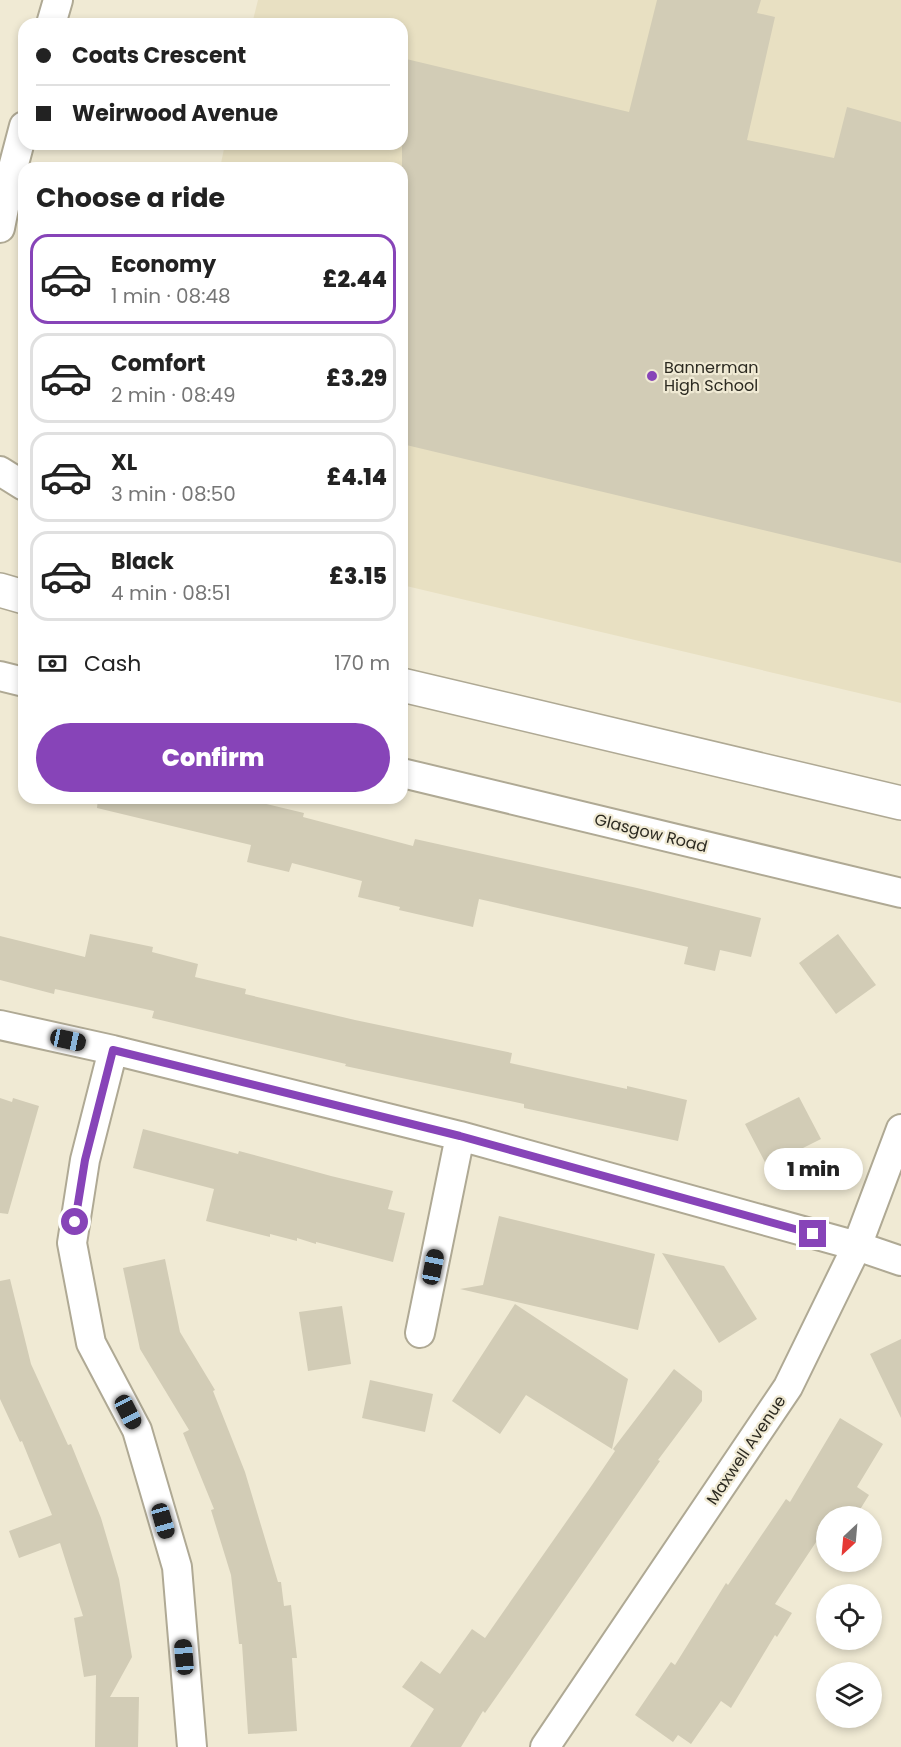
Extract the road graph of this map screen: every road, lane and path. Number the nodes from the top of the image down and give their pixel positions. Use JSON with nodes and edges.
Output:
{"nodes":[{"id":1,"x":58,"y":0,"type":"edge"},
{"id":2,"x":53,"y":18,"type":"edge"},
{"id":3,"x":18,"y":142,"type":"edge"},
{"id":4,"x":4,"y":181,"type":"edge"},
{"id":5,"x":0,"y":228,"type":"edge"},
{"id":6,"x":0,"y":471,"type":"edge"},
{"id":7,"x":18,"y":482,"type":"edge"},
{"id":8,"x":0,"y":590,"type":"edge"},
{"id":9,"x":18,"y":595,"type":"edge"},
{"id":10,"x":0,"y":676,"type":"edge"},
{"id":11,"x":18,"y":680,"type":"edge"},
{"id":12,"x":408,"y":686,"type":"edge"},
{"id":13,"x":408,"y":773,"type":"edge"},
{"id":14,"x":901,"y":803,"type":"edge"},
{"id":15,"x":901,"y":892,"type":"edge"},
{"id":16,"x":0,"y":1025,"type":"edge"},
{"id":17,"x":113,"y":1050,"type":"junction"},
{"id":18,"x":901,"y":1129,"type":"edge"},
{"id":19,"x":460,"y":1136,"type":"junction"},
{"id":20,"x":857,"y":1246,"type":"junction"},
{"id":21,"x":901,"y":1261,"type":"edge"},
{"id":22,"x":420,"y":1333,"type":"dead end"},
{"id":23,"x":192,"y":1747,"type":"edge"},
{"id":24,"x":545,"y":1747,"type":"edge"}],
"edges":[{"from":1,"to":2,"type":"street"},
{"from":3,"to":4,"type":"street"},
{"from":4,"to":5,"type":"street"},
{"from":6,"to":7,"type":"street"},
{"from":8,"to":9,"type":"main road"},
{"from":10,"to":11,"type":"street"},
{"from":12,"to":14,"type":"main road"},
{"from":13,"to":15,"type":"street","name":"Glasgow Road"},
{"from":16,"to":17,"type":"street"},
{"from":17,"to":19,"type":"street"},
{"from":17,"to":23,"type":"street"},
{"from":18,"to":20,"type":"street","name":"Maxwell Avenue"},
{"from":19,"to":20,"type":"street"},
{"from":19,"to":22,"type":"street"},
{"from":20,"to":21,"type":"street"},
{"from":20,"to":24,"type":"street","name":"Maxwell Avenue"}]}
